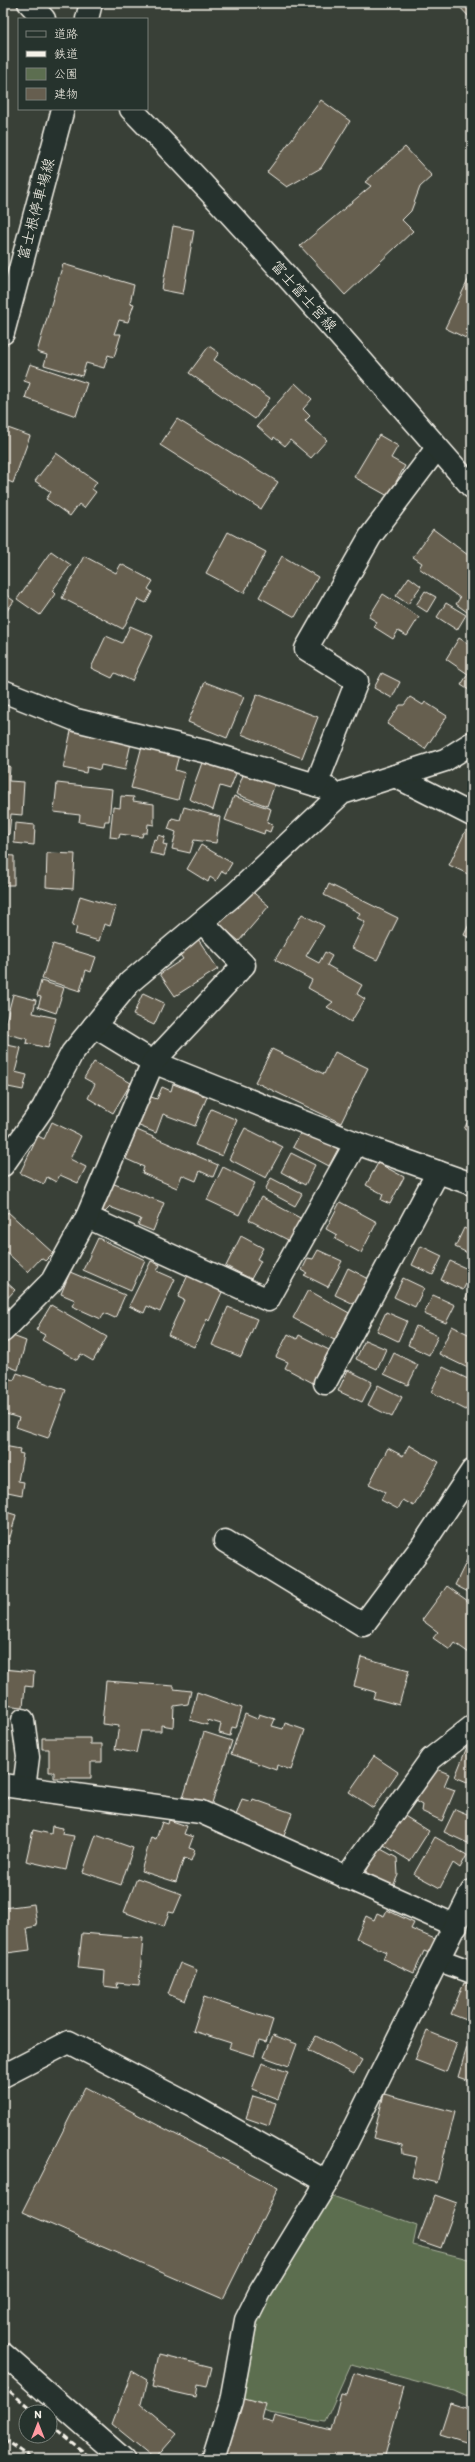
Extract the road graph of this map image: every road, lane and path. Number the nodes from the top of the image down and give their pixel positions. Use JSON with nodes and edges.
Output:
{"nodes":[{"id":1,"x":29,"y":3,"type":"edge"},
{"id":2,"x":91,"y":3,"type":"edge"},
{"id":3,"x":43,"y":18,"type":"edge"},
{"id":4,"x":87,"y":18,"type":"edge"},
{"id":5,"x":63,"y":110,"type":"edge"},
{"id":6,"x":132,"y":110,"type":"edge"},
{"id":7,"x":3,"y":333,"type":"edge"},
{"id":8,"x":437,"y":448,"type":"junction"},
{"id":9,"x":472,"y":487,"type":"edge"},
{"id":10,"x":3,"y":691,"type":"edge"},
{"id":11,"x":472,"y":743,"type":"edge"},
{"id":12,"x":395,"y":776,"type":"junction"},
{"id":13,"x":316,"y":785,"type":"junction"},
{"id":14,"x":342,"y":793,"type":"junction"},
{"id":15,"x":472,"y":815,"type":"edge"},
{"id":16,"x":202,"y":922,"type":"junction"},
{"id":17,"x":94,"y":1026,"type":"junction"},
{"id":18,"x":153,"y":1062,"type":"junction"},
{"id":19,"x":356,"y":1143,"type":"junction"},
{"id":20,"x":3,"y":1165,"type":"edge"},
{"id":21,"x":438,"y":1172,"type":"junction"},
{"id":22,"x":472,"y":1184,"type":"edge"},
{"id":23,"x":86,"y":1217,"type":"junction"},
{"id":24,"x":3,"y":1331,"type":"edge"},
{"id":25,"x":325,"y":1383,"type":"dead end"},
{"id":26,"x":472,"y":1471,"type":"edge"},
{"id":27,"x":224,"y":1542,"type":"dead end"},
{"id":28,"x":23,"y":1720,"type":"dead end"},
{"id":29,"x":472,"y":1727,"type":"edge"},
{"id":30,"x":13,"y":1787,"type":"edge"},
{"id":31,"x":346,"y":1878,"type":"junction"},
{"id":32,"x":472,"y":1891,"type":"edge"},
{"id":33,"x":456,"y":1926,"type":"junction"},
{"id":34,"x":438,"y":1960,"type":"junction"},
{"id":35,"x":472,"y":1972,"type":"edge"},
{"id":36,"x":3,"y":2076,"type":"edge"},
{"id":37,"x":327,"y":2182,"type":"junction"},
{"id":38,"x":3,"y":2354,"type":"edge"},
{"id":39,"x":124,"y":2459,"type":"edge"},
{"id":40,"x":213,"y":2459,"type":"edge"}],
"edges":[{"from":1,"to":3,"type":"street"},
{"from":2,"to":4,"type":"street"},
{"from":5,"to":7,"type":"street","name":"富士根停車場線"},
{"from":6,"to":8,"type":"street","name":"富士富士宮線"},
{"from":8,"to":9,"type":"street","name":"富士富士宮線"},
{"from":8,"to":13,"type":"street"},
{"from":10,"to":13,"type":"street"},
{"from":11,"to":12,"type":"street"},
{"from":12,"to":14,"type":"street"},
{"from":12,"to":15,"type":"street"},
{"from":13,"to":14,"type":"street"},
{"from":14,"to":16,"type":"street"},
{"from":16,"to":17,"type":"street"},
{"from":16,"to":18,"type":"street"},
{"from":17,"to":18,"type":"street"},
{"from":17,"to":20,"type":"street"},
{"from":18,"to":19,"type":"street"},
{"from":18,"to":23,"type":"street"},
{"from":19,"to":21,"type":"street"},
{"from":19,"to":23,"type":"street"},
{"from":21,"to":22,"type":"street"},
{"from":21,"to":25,"type":"street"},
{"from":23,"to":24,"type":"street"},
{"from":26,"to":27,"type":"street"},
{"from":28,"to":30,"type":"street"},
{"from":29,"to":31,"type":"street"},
{"from":30,"to":31,"type":"street"},
{"from":31,"to":33,"type":"street"},
{"from":32,"to":33,"type":"street"},
{"from":33,"to":34,"type":"street"},
{"from":34,"to":35,"type":"street"},
{"from":34,"to":37,"type":"street"},
{"from":36,"to":37,"type":"street"},
{"from":37,"to":40,"type":"street"},
{"from":38,"to":39,"type":"street"}]}
